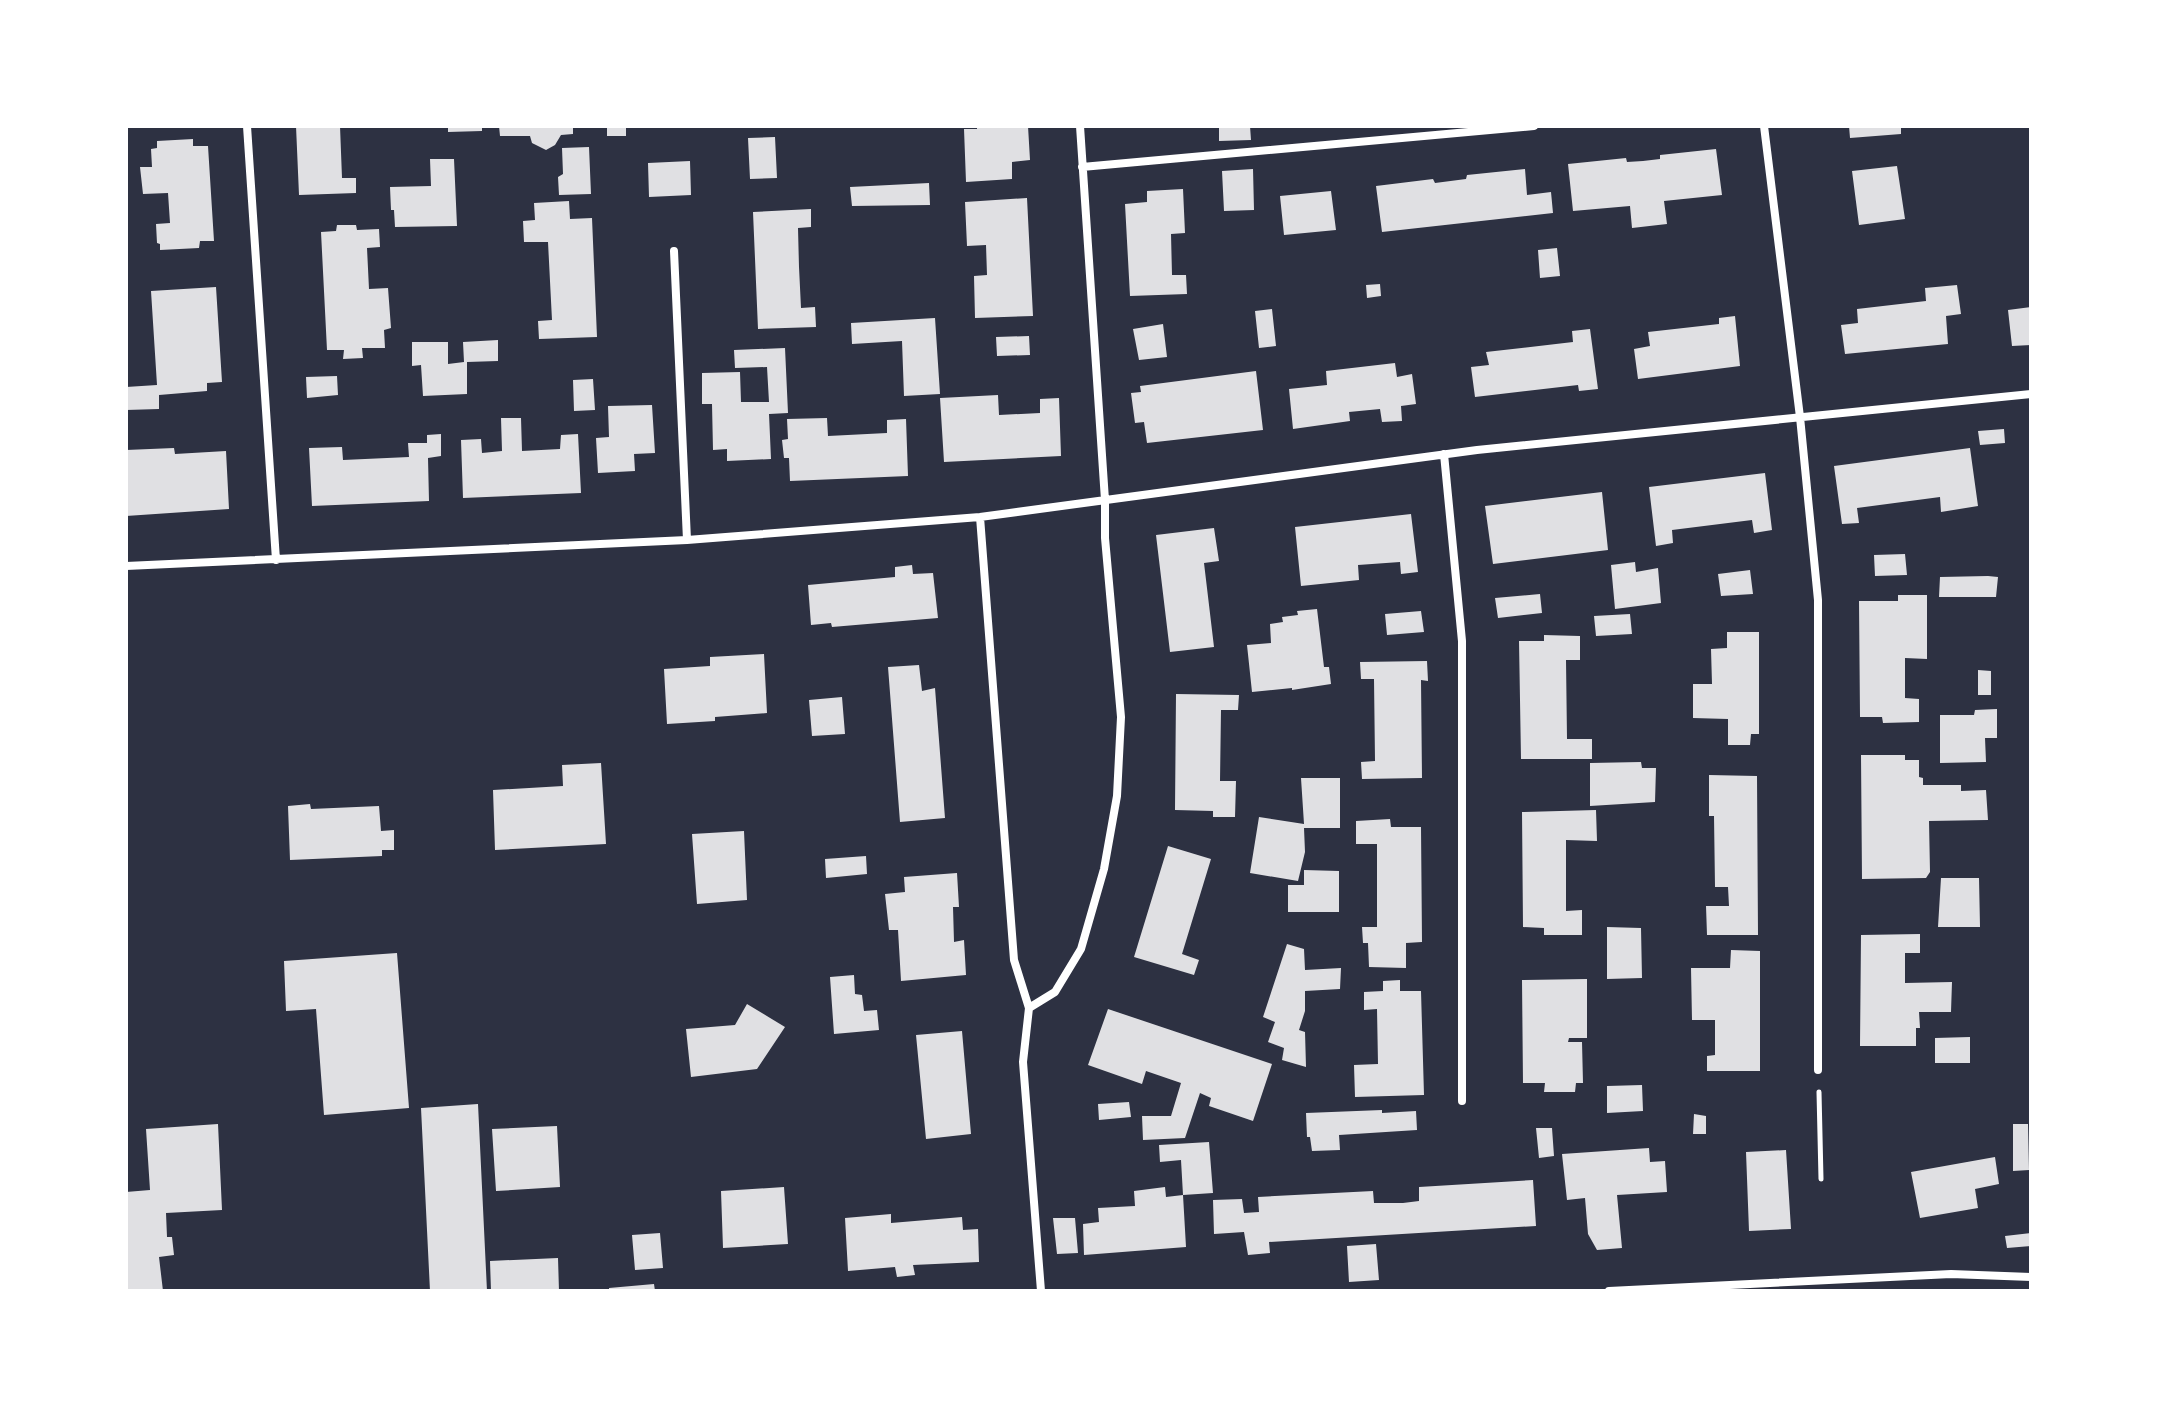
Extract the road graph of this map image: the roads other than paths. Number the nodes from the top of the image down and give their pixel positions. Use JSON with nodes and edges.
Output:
{"nodes":[{"id":1,"x":247,"y":126,"type":"edge"},
{"id":2,"x":1080,"y":126,"type":"edge"},
{"id":3,"x":1534,"y":126,"type":"edge"},
{"id":4,"x":1764,"y":126,"type":"edge"},
{"id":5,"x":1471,"y":129,"type":"edge"},
{"id":6,"x":1082,"y":167,"type":"junction"},
{"id":7,"x":674,"y":251,"type":"dead end"},
{"id":8,"x":2031,"y":394,"type":"edge"},
{"id":9,"x":1800,"y":417,"type":"junction"},
{"id":10,"x":1444,"y":454,"type":"junction"},
{"id":11,"x":1105,"y":500,"type":"junction"},
{"id":12,"x":980,"y":517,"type":"junction"},
{"id":13,"x":687,"y":540,"type":"junction"},
{"id":14,"x":276,"y":560,"type":"junction"},
{"id":15,"x":126,"y":566,"type":"edge"},
{"id":16,"x":1029,"y":1008,"type":"junction"},
{"id":17,"x":1818,"y":1070,"type":"road end"},
{"id":18,"x":1462,"y":1101,"type":"dead end"},
{"id":19,"x":2031,"y":1277,"type":"edge"},
{"id":20,"x":1041,"y":1291,"type":"edge"},
{"id":21,"x":1609,"y":1291,"type":"edge"}],
"edges":[{"from":1,"to":14,"type":"street"},
{"from":2,"to":6,"type":"street"},
{"from":3,"to":5,"type":"street"},
{"from":4,"to":9,"type":"street"},
{"from":5,"to":6,"type":"street"},
{"from":6,"to":11,"type":"street"},
{"from":7,"to":13,"type":"street"},
{"from":8,"to":9,"type":"street"},
{"from":9,"to":10,"type":"street"},
{"from":9,"to":17,"type":"street"},
{"from":10,"to":11,"type":"street"},
{"from":10,"to":18,"type":"street"},
{"from":11,"to":12,"type":"street"},
{"from":11,"to":16,"type":"street"},
{"from":12,"to":13,"type":"street"},
{"from":12,"to":16,"type":"street"},
{"from":13,"to":14,"type":"street"},
{"from":14,"to":15,"type":"street"},
{"from":16,"to":20,"type":"street"},
{"from":19,"to":21,"type":"street"}]}
